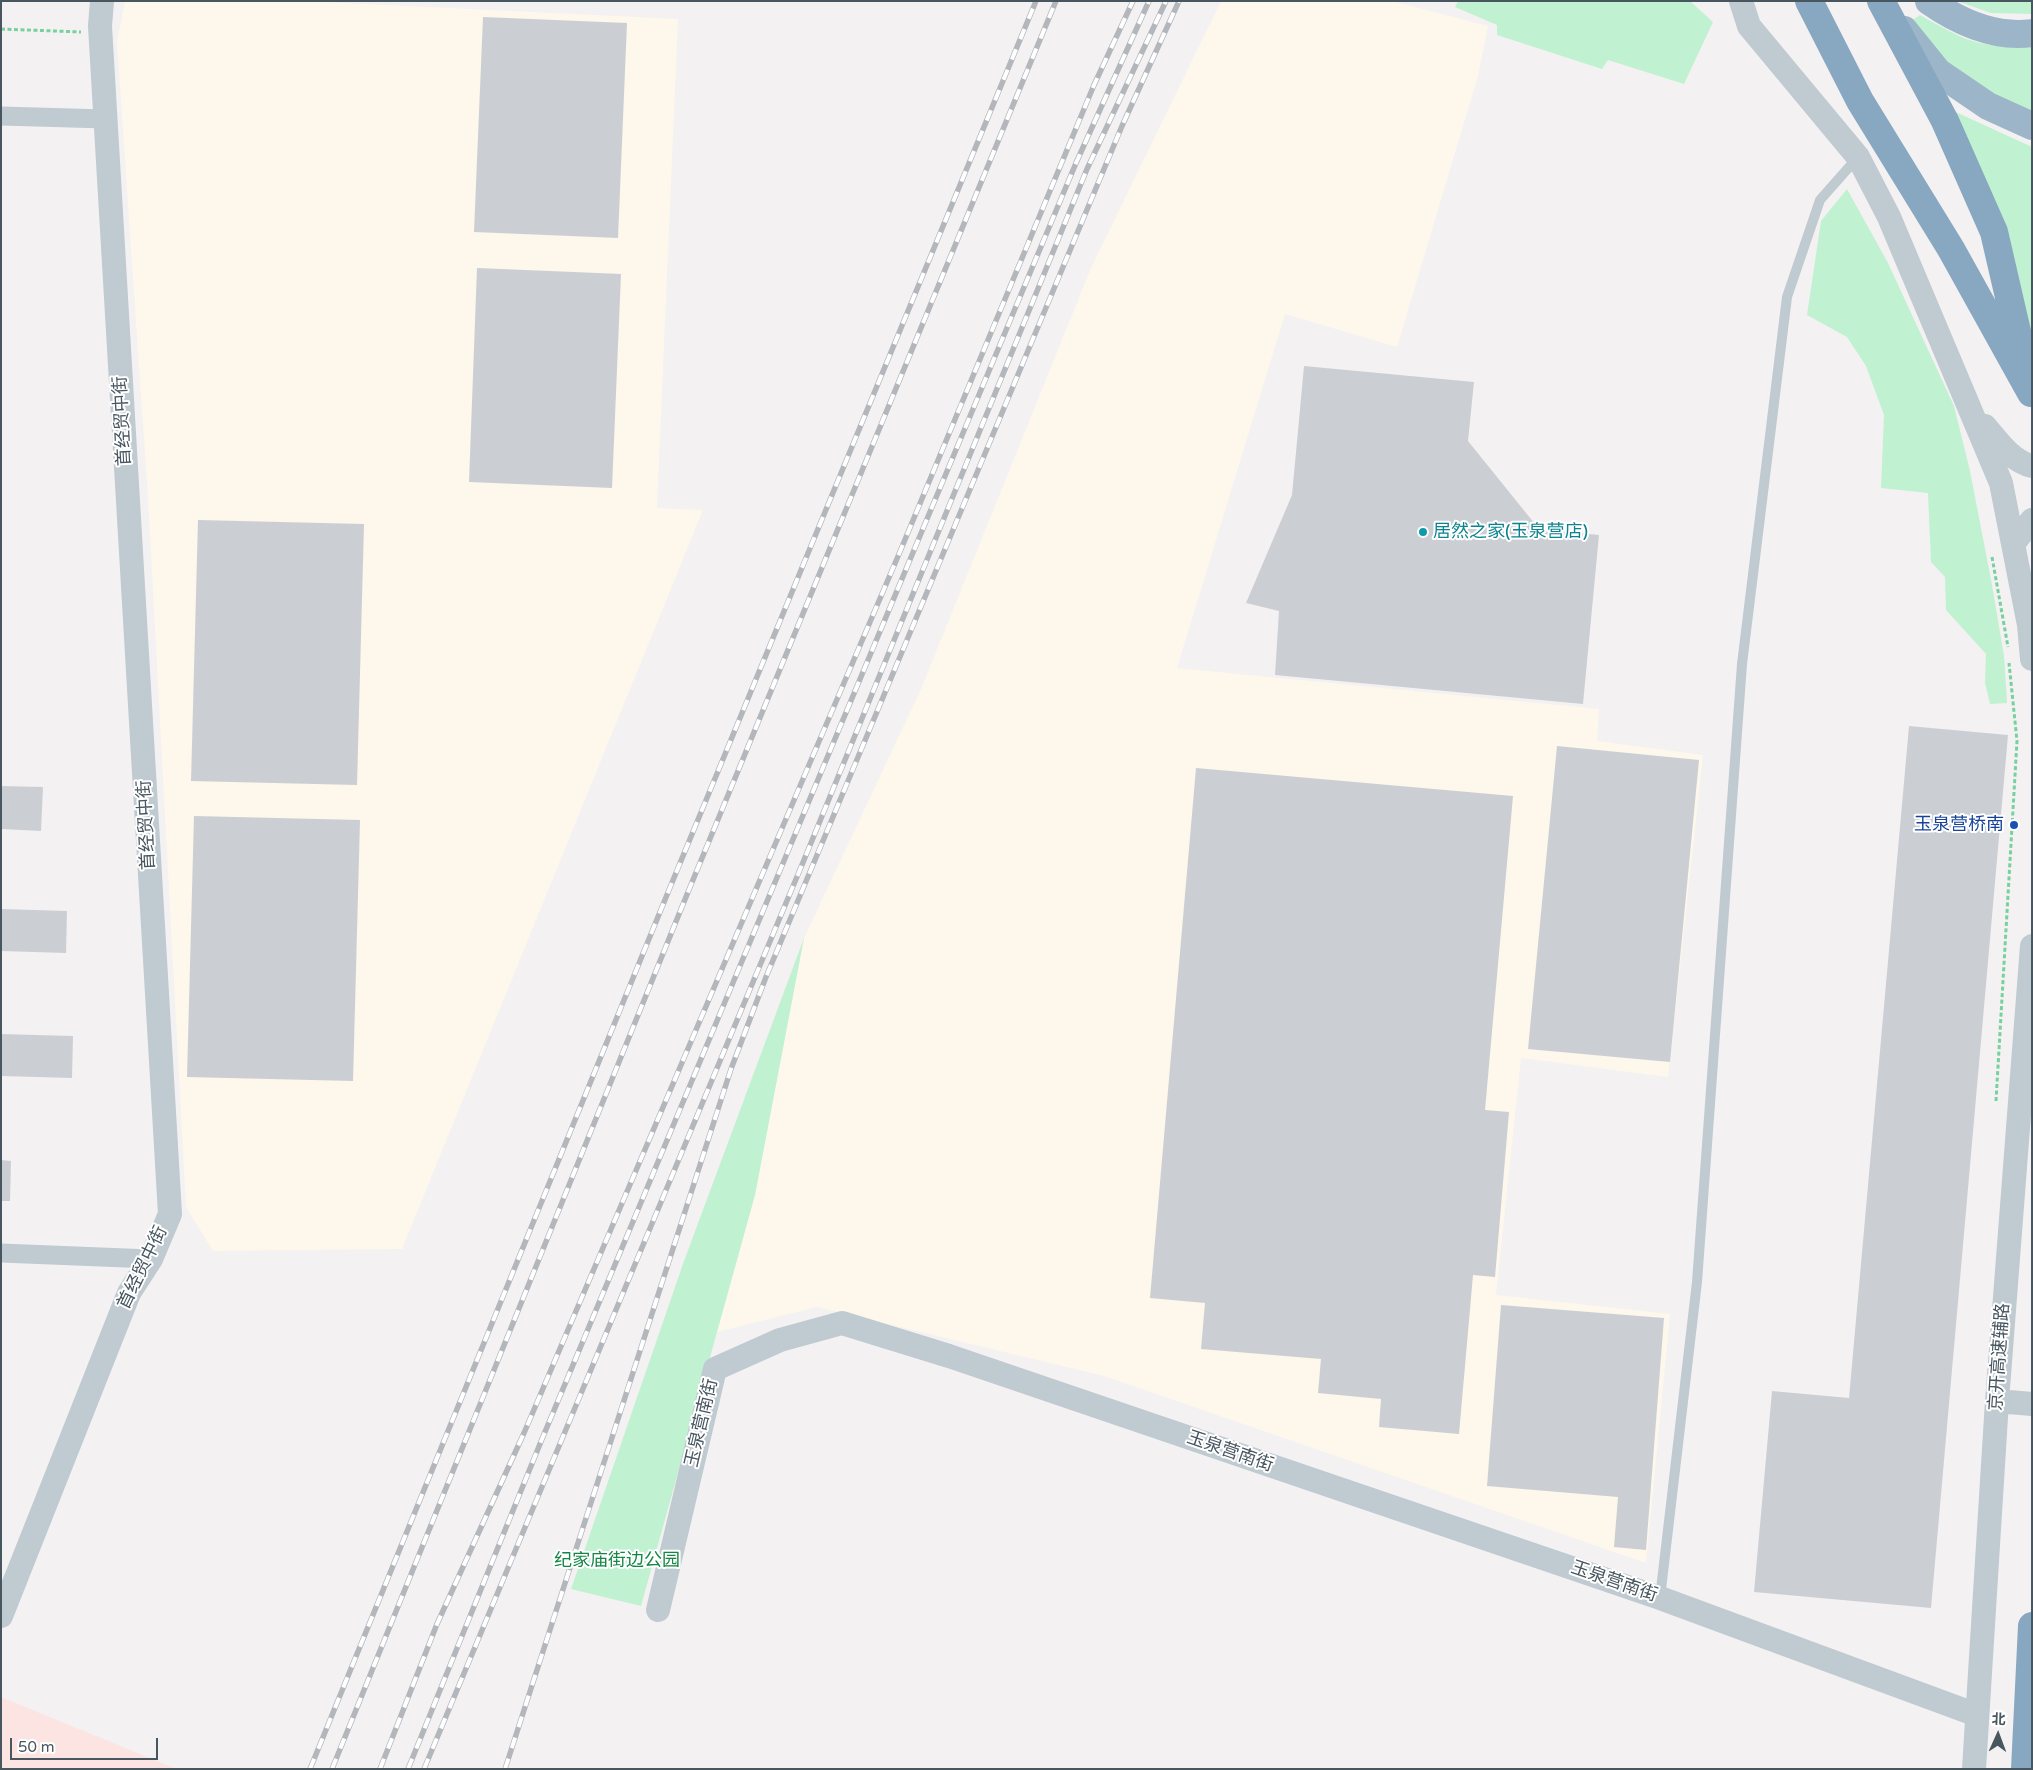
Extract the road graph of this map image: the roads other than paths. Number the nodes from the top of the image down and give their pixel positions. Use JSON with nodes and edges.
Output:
{"nodes":[{"id":1,"x":102,"y":1,"type":"edge"},
{"id":2,"x":1726,"y":1,"type":"edge"},
{"id":3,"x":1741,"y":1,"type":"edge"},
{"id":4,"x":1808,"y":1,"type":"edge"},
{"id":5,"x":1881,"y":1,"type":"edge"},
{"id":6,"x":1929,"y":1,"type":"edge"},
{"id":7,"x":1749,"y":26,"type":"junction"},
{"id":8,"x":2032,"y":33,"type":"edge"},
{"id":9,"x":1,"y":116,"type":"edge"},
{"id":10,"x":106,"y":119,"type":"junction"},
{"id":11,"x":2032,"y":126,"type":"edge"},
{"id":12,"x":1858,"y":157,"type":"junction"},
{"id":13,"x":2031,"y":394,"type":"edge"},
{"id":14,"x":1971,"y":409,"type":"junction"},
{"id":15,"x":2032,"y":466,"type":"edge"},
{"id":16,"x":2032,"y":520,"type":"edge"},
{"id":17,"x":2013,"y":544,"type":"junction"},
{"id":18,"x":2020,"y":658,"type":"edge"},
{"id":19,"x":2032,"y":946,"type":"edge"},
{"id":20,"x":1,"y":1254,"type":"edge"},
{"id":21,"x":151,"y":1259,"type":"junction"},
{"id":22,"x":1997,"y":1401,"type":"junction"},
{"id":23,"x":2032,"y":1404,"type":"edge"},
{"id":24,"x":1660,"y":1598,"type":"junction"},
{"id":25,"x":658,"y":1610,"type":"dead end"},
{"id":26,"x":1,"y":1616,"type":"edge"},
{"id":27,"x":2032,"y":1626,"type":"edge"},
{"id":28,"x":1977,"y":1715,"type":"junction"},
{"id":29,"x":1974,"y":1769,"type":"edge"},
{"id":30,"x":2025,"y":1769,"type":"edge"}],
"edges":[{"from":1,"to":10,"type":"street","name":"首经贸中街"},
{"from":2,"to":7,"type":"street"},
{"from":3,"to":7,"type":"street"},
{"from":4,"to":13,"type":"highway"},
{"from":5,"to":11,"type":"highway"},
{"from":5,"to":13,"type":"highway"},
{"from":6,"to":8,"type":"highway"},
{"from":7,"to":12,"type":"street"},
{"from":9,"to":10,"type":"street"},
{"from":10,"to":21,"type":"street","name":"首经贸中街"},
{"from":12,"to":14,"type":"street"},
{"from":12,"to":24,"type":"lane"},
{"from":14,"to":15,"type":"street"},
{"from":14,"to":17,"type":"street"},
{"from":16,"to":17,"type":"street"},
{"from":17,"to":18,"type":"street"},
{"from":19,"to":22,"type":"street","name":"京开高速辅路"},
{"from":20,"to":21,"type":"street"},
{"from":21,"to":26,"type":"street","name":"首经贸中街"},
{"from":22,"to":23,"type":"street"},
{"from":22,"to":28,"type":"street","name":"京开高速辅路"},
{"from":24,"to":25,"type":"street","name":"玉泉营南街"},
{"from":24,"to":28,"type":"street","name":"玉泉营南街"},
{"from":27,"to":30,"type":"highway"},
{"from":28,"to":29,"type":"street","name":"京开高速辅路"}]}
